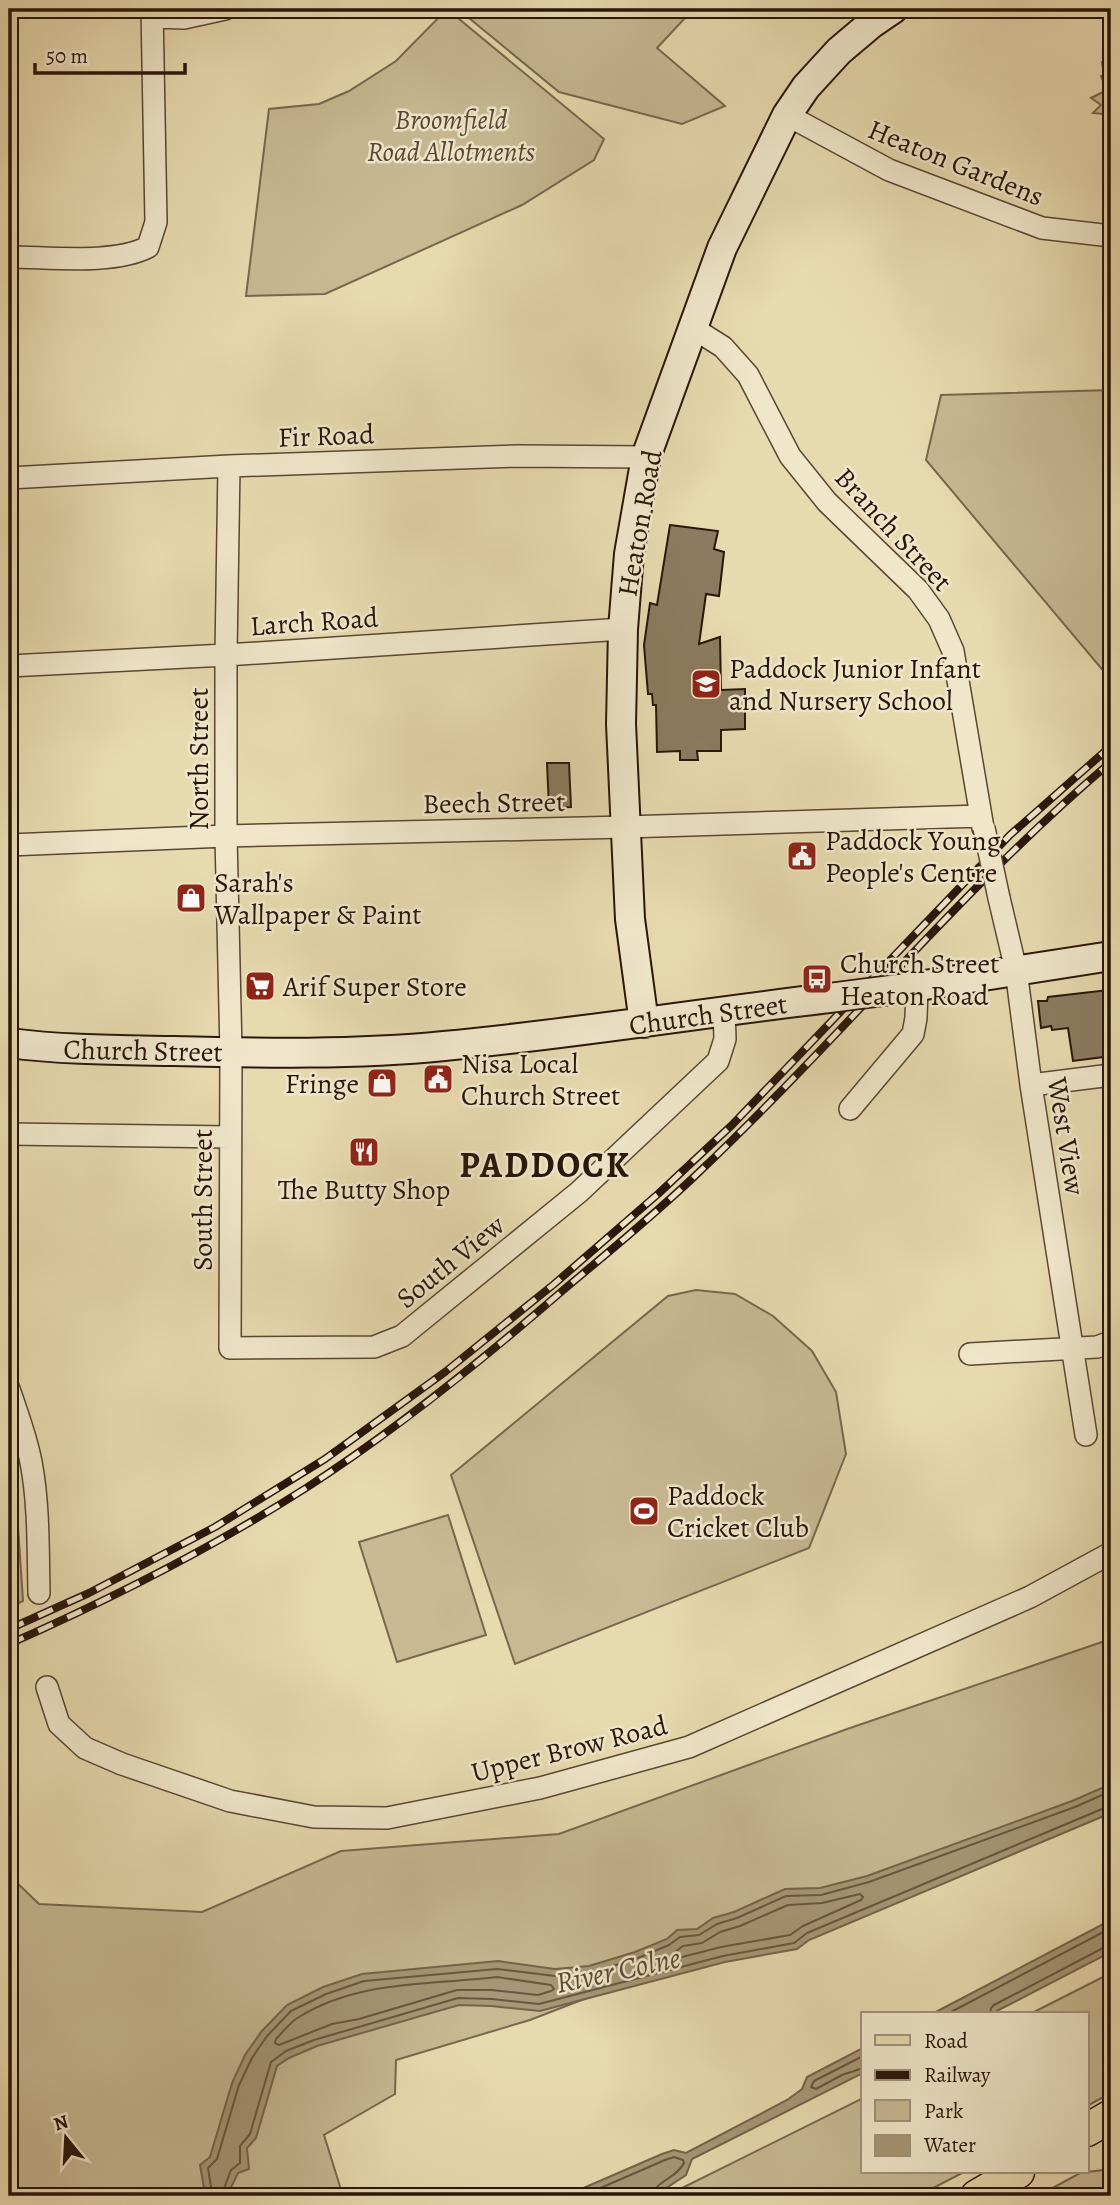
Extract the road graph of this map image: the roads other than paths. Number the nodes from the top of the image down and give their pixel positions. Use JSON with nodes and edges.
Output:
{"nodes":[{"id":1,"x":225,"y":9,"type":"edge"},
{"id":2,"x":892,"y":9,"type":"edge"},
{"id":3,"x":152,"y":13,"type":"edge"},
{"id":4,"x":787,"y":115,"type":"junction"},
{"id":5,"x":1111,"y":236,"type":"edge"},
{"id":6,"x":9,"y":257,"type":"edge"},
{"id":7,"x":693,"y":328,"type":"junction"},
{"id":8,"x":646,"y":457,"type":"junction"},
{"id":9,"x":229,"y":466,"type":"junction"},
{"id":10,"x":9,"y":478,"type":"edge"},
{"id":11,"x":623,"y":629,"type":"junction"},
{"id":12,"x":226,"y":655,"type":"junction"},
{"id":13,"x":9,"y":666,"type":"edge"},
{"id":14,"x":982,"y":822,"type":"junction"},
{"id":15,"x":625,"y":827,"type":"junction"},
{"id":16,"x":226,"y":836,"type":"junction"},
{"id":17,"x":9,"y":845,"type":"edge"},
{"id":18,"x":1111,"y":956,"type":"edge"},
{"id":19,"x":1016,"y":970,"type":"junction"},
{"id":20,"x":908,"y":988,"type":"junction"},
{"id":21,"x":724,"y":1010,"type":"junction"},
{"id":22,"x":644,"y":1023,"type":"junction"},
{"id":23,"x":9,"y":1043,"type":"edge"},
{"id":24,"x":230,"y":1052,"type":"junction"},
{"id":25,"x":1111,"y":1075,"type":"edge"},
{"id":26,"x":1031,"y":1085,"type":"junction"},
{"id":27,"x":850,"y":1109,"type":"dead end"},
{"id":28,"x":9,"y":1134,"type":"edge"},
{"id":29,"x":230,"y":1137,"type":"junction"},
{"id":30,"x":1111,"y":1342,"type":"edge"},
{"id":31,"x":230,"y":1348,"type":"joint"},
{"id":32,"x":1071,"y":1348,"type":"junction"},
{"id":33,"x":970,"y":1354,"type":"dead end"},
{"id":34,"x":9,"y":1389,"type":"edge"},
{"id":35,"x":1086,"y":1435,"type":"dead end"},
{"id":36,"x":1111,"y":1553,"type":"edge"},
{"id":37,"x":40,"y":1593,"type":"dead end"},
{"id":38,"x":47,"y":1687,"type":"dead end"},
{"id":39,"x":1111,"y":2116,"type":"edge"},
{"id":40,"x":1088,"y":2129,"type":"edge"},
{"id":41,"x":1015,"y":2174,"type":"edge"},
{"id":42,"x":977,"y":2196,"type":"edge"}],
"edges":[{"from":1,"to":3,"type":"street"},
{"from":2,"to":4,"type":"street","name":"Heaton Road"},
{"from":3,"to":6,"type":"street"},
{"from":4,"to":5,"type":"street","name":"Heaton Gardens"},
{"from":4,"to":7,"type":"street","name":"Heaton Road"},
{"from":7,"to":8,"type":"street","name":"Heaton Road"},
{"from":7,"to":14,"type":"street","name":"Branch Street"},
{"from":8,"to":9,"type":"street","name":"Fir Road"},
{"from":8,"to":11,"type":"street","name":"Heaton Road"},
{"from":9,"to":10,"type":"street","name":"Fir Road"},
{"from":9,"to":12,"type":"street","name":"North Street"},
{"from":11,"to":12,"type":"street","name":"Larch Road"},
{"from":11,"to":15,"type":"street","name":"Heaton Road"},
{"from":12,"to":13,"type":"street","name":"Larch Road"},
{"from":12,"to":16,"type":"street","name":"North Street"},
{"from":14,"to":15,"type":"street","name":"Beech Street"},
{"from":14,"to":19,"type":"street","name":"Branch Street","bridge":true},
{"from":15,"to":16,"type":"street","name":"Beech Street"},
{"from":15,"to":22,"type":"street","name":"Heaton Road"},
{"from":16,"to":17,"type":"street","name":"Beech Street"},
{"from":16,"to":24,"type":"street","name":"North Street"},
{"from":18,"to":19,"type":"street","name":"Church Street"},
{"from":19,"to":20,"type":"street","name":"Church Street"},
{"from":19,"to":26,"type":"street","name":"West View"},
{"from":20,"to":21,"type":"street","name":"Church Street","bridge":true},
{"from":20,"to":27,"type":"street"},
{"from":21,"to":22,"type":"street","name":"Church Street"},
{"from":21,"to":31,"type":"street","name":"South View"},
{"from":22,"to":24,"type":"street","name":"Church Street"},
{"from":23,"to":24,"type":"street","name":"Church Street"},
{"from":24,"to":29,"type":"street","name":"South Street"},
{"from":25,"to":26,"type":"street"},
{"from":26,"to":32,"type":"street","name":"West View"},
{"from":28,"to":29,"type":"street"},
{"from":29,"to":31,"type":"street","name":"South Street"},
{"from":30,"to":32,"type":"street"},
{"from":32,"to":33,"type":"street"},
{"from":32,"to":35,"type":"street","name":"West View"},
{"from":34,"to":37,"type":"street"},
{"from":36,"to":38,"type":"street","name":"Upper Brow Road"},
{"from":39,"to":40,"type":"main road"},
{"from":41,"to":42,"type":"main road"}]}
